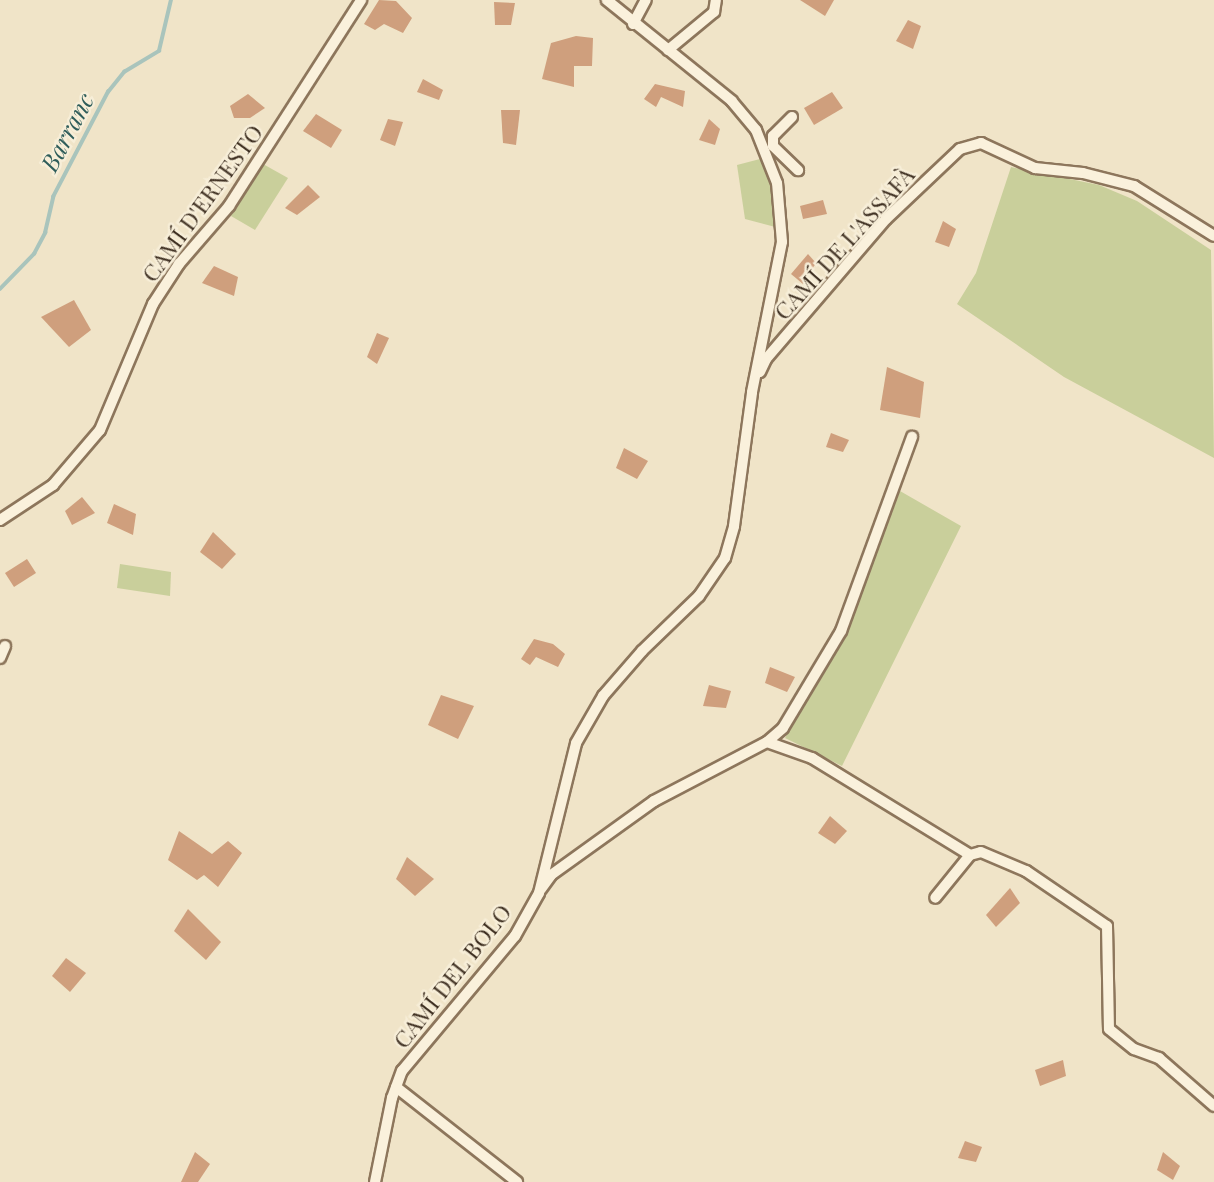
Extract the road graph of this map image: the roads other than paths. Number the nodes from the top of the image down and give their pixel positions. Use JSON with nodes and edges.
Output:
{"nodes":[{"id":1,"x":361,"y":0,"type":"edge"},
{"id":2,"x":607,"y":0,"type":"edge"},
{"id":3,"x":646,"y":0,"type":"edge"},
{"id":4,"x":716,"y":0,"type":"edge"},
{"id":5,"x":633,"y":24,"type":"junction"},
{"id":6,"x":668,"y":50,"type":"junction"},
{"id":7,"x":792,"y":117,"type":"dead end"},
{"id":8,"x":759,"y":134,"type":"junction"},
{"id":9,"x":773,"y":146,"type":"junction"},
{"id":10,"x":798,"y":170,"type":"dead end"},
{"id":11,"x":1214,"y":236,"type":"edge"},
{"id":12,"x":752,"y":392,"type":"junction"},
{"id":13,"x":912,"y":437,"type":"dead end"},
{"id":14,"x":0,"y":520,"type":"edge"},
{"id":15,"x":5,"y":646,"type":"dead end"},
{"id":16,"x":0,"y":658,"type":"edge"},
{"id":17,"x":767,"y":742,"type":"junction"},
{"id":18,"x":970,"y":855,"type":"junction"},
{"id":19,"x":539,"y":892,"type":"junction"},
{"id":20,"x":935,"y":898,"type":"dead end"},
{"id":21,"x":396,"y":1087,"type":"junction"},
{"id":22,"x":1214,"y":1106,"type":"edge"},
{"id":23,"x":375,"y":1182,"type":"edge"},
{"id":24,"x":517,"y":1182,"type":"edge"}],
"edges":[{"from":1,"to":14,"type":"street","name":"CAMÍ D'ERNESTO"},
{"from":2,"to":5,"type":"street"},
{"from":3,"to":5,"type":"street"},
{"from":4,"to":6,"type":"street"},
{"from":5,"to":6,"type":"street"},
{"from":6,"to":8,"type":"street"},
{"from":7,"to":9,"type":"street"},
{"from":8,"to":9,"type":"street"},
{"from":8,"to":12,"type":"street"},
{"from":9,"to":10,"type":"street"},
{"from":11,"to":12,"type":"street","name":"CAMÍ DE L'ASSAFÀ"},
{"from":12,"to":19,"type":"street","name":"CAMÍ DEL BOLO"},
{"from":13,"to":17,"type":"street"},
{"from":15,"to":16,"type":"street"},
{"from":17,"to":18,"type":"street"},
{"from":17,"to":19,"type":"street"},
{"from":18,"to":20,"type":"street"},
{"from":18,"to":22,"type":"street"},
{"from":19,"to":21,"type":"street","name":"CAMÍ DEL BOLO"},
{"from":21,"to":23,"type":"street","name":"CAMÍ DEL BOLO"},
{"from":21,"to":24,"type":"street"}]}
